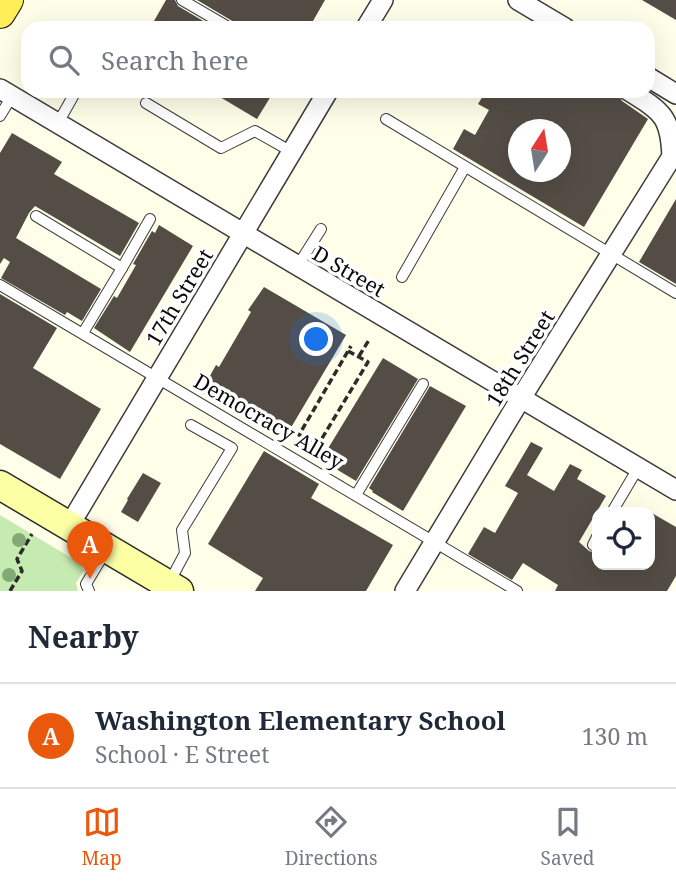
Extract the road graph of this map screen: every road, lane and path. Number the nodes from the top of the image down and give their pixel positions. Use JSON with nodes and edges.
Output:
{"nodes":[{"id":1,"x":8,"y":0,"type":"edge"},
{"id":2,"x":182,"y":0,"type":"edge"},
{"id":3,"x":383,"y":0,"type":"edge"},
{"id":4,"x":519,"y":0,"type":"edge"},
{"id":5,"x":0,"y":13,"type":"edge"},
{"id":6,"x":218,"y":21,"type":"edge"},
{"id":7,"x":370,"y":21,"type":"edge"},
{"id":8,"x":542,"y":21,"type":"edge"},
{"id":9,"x":554,"y":21,"type":"edge"},
{"id":10,"x":655,"y":81,"type":"edge"},
{"id":11,"x":6,"y":92,"type":"edge"},
{"id":12,"x":676,"y":94,"type":"edge"},
{"id":13,"x":72,"y":98,"type":"edge"},
{"id":14,"x":324,"y":98,"type":"edge"},
{"id":15,"x":639,"y":98,"type":"edge"},
{"id":16,"x":146,"y":103,"type":"dead end"},
{"id":17,"x":0,"y":116,"type":"edge"},
{"id":18,"x":386,"y":119,"type":"dead end"},
{"id":19,"x":58,"y":123,"type":"junction"},
{"id":20,"x":292,"y":152,"type":"junction"},
{"id":21,"x":674,"y":154,"type":"edge"},
{"id":22,"x":465,"y":167,"type":"junction"},
{"id":23,"x":36,"y":216,"type":"dead end"},
{"id":24,"x":150,"y":219,"type":"dead end"},
{"id":25,"x":321,"y":229,"type":"dead end"},
{"id":26,"x":243,"y":235,"type":"junction"},
{"id":27,"x":612,"y":255,"type":"junction"},
{"id":28,"x":297,"y":267,"type":"junction"},
{"id":29,"x":122,"y":268,"type":"junction"},
{"id":30,"x":402,"y":277,"type":"dead end"},
{"id":31,"x":0,"y":285,"type":"edge"},
{"id":32,"x":676,"y":293,"type":"edge"},
{"id":33,"x":83,"y":333,"type":"junction"},
{"id":34,"x":369,"y":340,"type":"dead end"},
{"id":35,"x":359,"y":357,"type":"junction"},
{"id":36,"x":157,"y":378,"type":"junction"},
{"id":37,"x":423,"y":384,"type":"dead end"},
{"id":38,"x":521,"y":398,"type":"junction"},
{"id":39,"x":191,"y":425,"type":"dead end"},
{"id":40,"x":638,"y":468,"type":"junction"},
{"id":41,"x":0,"y":485,"type":"edge"},
{"id":42,"x":676,"y":490,"type":"edge"},
{"id":43,"x":356,"y":495,"type":"junction"},
{"id":44,"x":615,"y":507,"type":"edge"},
{"id":45,"x":69,"y":526,"type":"junction"},
{"id":46,"x":32,"y":534,"type":"dead end"},
{"id":47,"x":435,"y":542,"type":"junction"},
{"id":48,"x":108,"y":549,"type":"junction"},
{"id":49,"x":173,"y":588,"type":"edge"},
{"id":50,"x":10,"y":591,"type":"edge"},
{"id":51,"x":89,"y":591,"type":"edge"},
{"id":52,"x":405,"y":591,"type":"edge"},
{"id":53,"x":517,"y":591,"type":"edge"}],
"edges":[{"from":1,"to":5,"type":"main road"},
{"from":2,"to":6,"type":"lane"},
{"from":3,"to":7,"type":"street"},
{"from":4,"to":8,"type":"street"},
{"from":4,"to":9,"type":"street"},
{"from":10,"to":12,"type":"street"},
{"from":11,"to":17,"type":"lane"},
{"from":11,"to":19,"type":"street","name":"D Street"},
{"from":13,"to":19,"type":"lane"},
{"from":14,"to":20,"type":"street","name":"17th Street"},
{"from":15,"to":21,"type":"street"},
{"from":16,"to":20,"type":"lane"},
{"from":18,"to":22,"type":"lane"},
{"from":19,"to":26,"type":"street","name":"D Street"},
{"from":20,"to":26,"type":"street","name":"17th Street"},
{"from":21,"to":27,"type":"street","name":"18th Street"},
{"from":22,"to":27,"type":"lane"},
{"from":22,"to":30,"type":"lane"},
{"from":23,"to":29,"type":"lane"},
{"from":24,"to":29,"type":"lane"},
{"from":25,"to":28,"type":"lane"},
{"from":26,"to":28,"type":"street","name":"D Street"},
{"from":26,"to":36,"type":"street","name":"17th Street"},
{"from":27,"to":32,"type":"lane"},
{"from":27,"to":38,"type":"street","name":"18th Street"},
{"from":28,"to":38,"type":"street","name":"D Street"},
{"from":29,"to":33,"type":"lane"},
{"from":31,"to":33,"type":"lane","name":"Democracy Alley"},
{"from":33,"to":36,"type":"lane","name":"Democracy Alley"},
{"from":34,"to":35,"type":"path"},
{"from":35,"to":35,"type":"path"},
{"from":36,"to":43,"type":"lane","name":"Democracy Alley"},
{"from":36,"to":45,"type":"street","name":"17th Street"},
{"from":37,"to":43,"type":"lane"},
{"from":38,"to":40,"type":"street","name":"D Street"},
{"from":38,"to":47,"type":"street","name":"18th Street"},
{"from":39,"to":49,"type":"lane"},
{"from":40,"to":42,"type":"street","name":"D Street"},
{"from":40,"to":44,"type":"lane"},
{"from":41,"to":45,"type":"street"},
{"from":43,"to":47,"type":"lane","name":"Democracy Alley"},
{"from":45,"to":48,"type":"street"},
{"from":46,"to":50,"type":"path"},
{"from":47,"to":52,"type":"street","name":"18th Street"},
{"from":47,"to":53,"type":"lane","name":"Democracy Alley"},
{"from":48,"to":49,"type":"street"},
{"from":48,"to":51,"type":"lane"}]}
